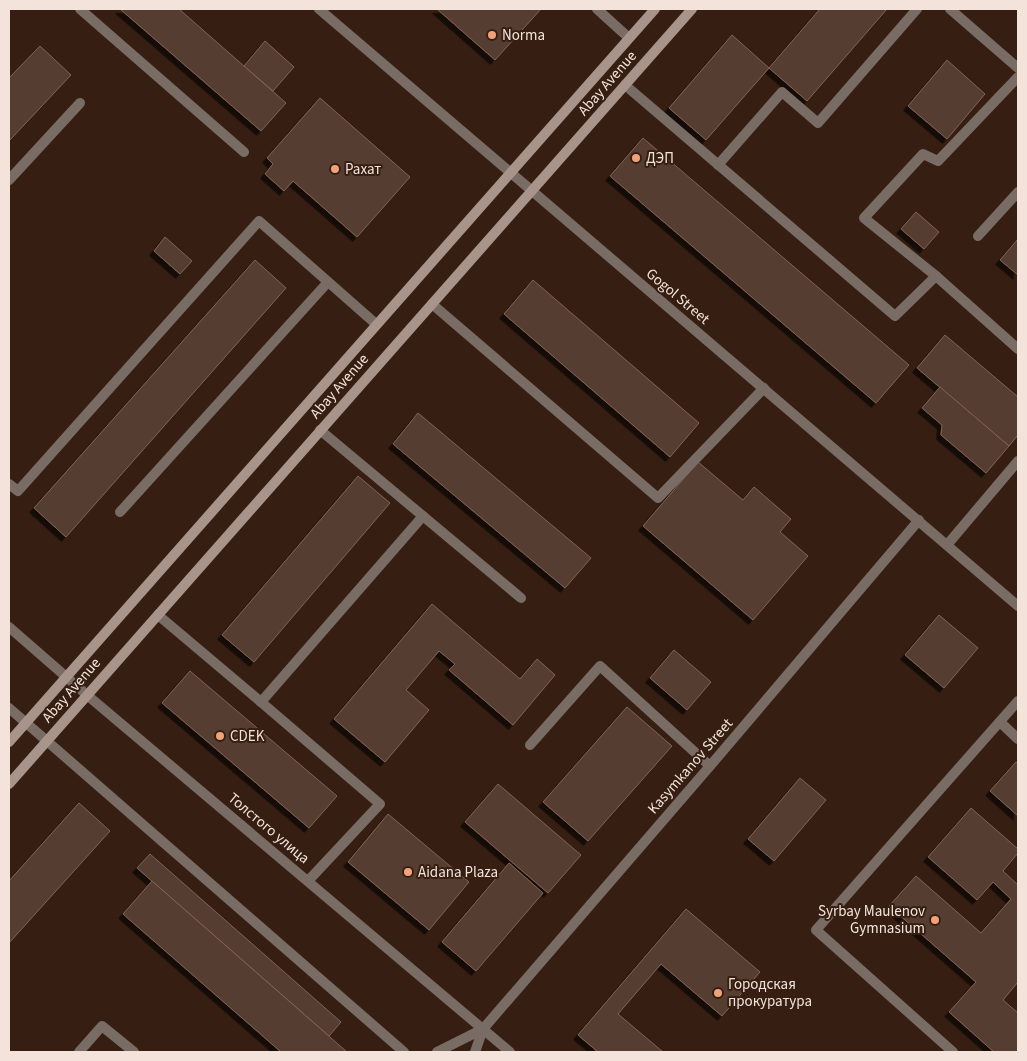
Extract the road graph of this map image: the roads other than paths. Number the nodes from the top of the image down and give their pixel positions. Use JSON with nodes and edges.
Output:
{"nodes":[{"id":1,"x":80,"y":9,"type":"edge"},
{"id":2,"x":319,"y":9,"type":"edge"},
{"id":3,"x":597,"y":9,"type":"edge"},
{"id":4,"x":654,"y":9,"type":"edge"},
{"id":5,"x":692,"y":9,"type":"edge"},
{"id":6,"x":917,"y":9,"type":"edge"},
{"id":7,"x":950,"y":9,"type":"edge"},
{"id":8,"x":629,"y":38,"type":"junction"},
{"id":9,"x":1018,"y":68,"type":"edge"},
{"id":10,"x":1018,"y":77,"type":"edge"},
{"id":11,"x":625,"y":85,"type":"junction"},
{"id":12,"x":80,"y":103,"type":"dead end"},
{"id":13,"x":244,"y":152,"type":"dead end"},
{"id":14,"x":718,"y":164,"type":"junction"},
{"id":15,"x":510,"y":172,"type":"junction"},
{"id":16,"x":9,"y":180,"type":"edge"},
{"id":17,"x":531,"y":191,"type":"junction"},
{"id":18,"x":1018,"y":192,"type":"edge"},
{"id":19,"x":978,"y":236,"type":"dead end"},
{"id":20,"x":936,"y":276,"type":"junction"},
{"id":21,"x":328,"y":282,"type":"junction"},
{"id":22,"x":432,"y":304,"type":"junction"},
{"id":23,"x":376,"y":324,"type":"junction"},
{"id":24,"x":1018,"y":349,"type":"edge"},
{"id":25,"x":764,"y":388,"type":"junction"},
{"id":26,"x":320,"y":430,"type":"junction"},
{"id":27,"x":1018,"y":461,"type":"edge"},
{"id":28,"x":9,"y":484,"type":"edge"},
{"id":29,"x":120,"y":512,"type":"dead end"},
{"id":30,"x":423,"y":516,"type":"junction"},
{"id":31,"x":918,"y":520,"type":"junction"},
{"id":32,"x":947,"y":545,"type":"junction"},
{"id":33,"x":521,"y":598,"type":"dead end"},
{"id":34,"x":1018,"y":606,"type":"edge"},
{"id":35,"x":158,"y":615,"type":"junction"},
{"id":36,"x":9,"y":627,"type":"edge"},
{"id":37,"x":66,"y":676,"type":"junction"},
{"id":38,"x":87,"y":695,"type":"junction"},
{"id":39,"x":1018,"y":701,"type":"edge"},
{"id":40,"x":260,"y":702,"type":"junction"},
{"id":41,"x":9,"y":708,"type":"edge"},
{"id":42,"x":26,"y":722,"type":"junction"},
{"id":43,"x":1000,"y":722,"type":"junction"},
{"id":44,"x":1018,"y":739,"type":"edge"},
{"id":45,"x":47,"y":740,"type":"junction"},
{"id":46,"x":9,"y":742,"type":"edge"},
{"id":47,"x":530,"y":745,"type":"dead end"},
{"id":48,"x":710,"y":766,"type":"junction"},
{"id":49,"x":9,"y":784,"type":"edge"},
{"id":50,"x":308,"y":881,"type":"junction"},
{"id":51,"x":483,"y":1029,"type":"junction"},
{"id":52,"x":80,"y":1052,"type":"edge"},
{"id":53,"x":134,"y":1052,"type":"edge"},
{"id":54,"x":404,"y":1052,"type":"edge"},
{"id":55,"x":437,"y":1052,"type":"edge"},
{"id":56,"x":475,"y":1052,"type":"edge"},
{"id":57,"x":510,"y":1052,"type":"edge"},
{"id":58,"x":953,"y":1052,"type":"edge"}],
"edges":[{"from":1,"to":13,"type":"street"},
{"from":2,"to":15,"type":"street","name":"Gogol Street"},
{"from":3,"to":8,"type":"street"},
{"from":4,"to":8,"type":"main road","name":"Abay Avenue"},
{"from":5,"to":11,"type":"main road","name":"Abay Avenue"},
{"from":6,"to":14,"type":"street"},
{"from":7,"to":9,"type":"street"},
{"from":8,"to":15,"type":"main road","name":"Abay Avenue"},
{"from":10,"to":20,"type":"street"},
{"from":11,"to":14,"type":"street"},
{"from":11,"to":17,"type":"main road","name":"Abay Avenue"},
{"from":12,"to":16,"type":"street"},
{"from":14,"to":20,"type":"street"},
{"from":15,"to":17,"type":"street","name":"Gogol Street"},
{"from":15,"to":23,"type":"main road","name":"Abay Avenue"},
{"from":17,"to":22,"type":"main road","name":"Abay Avenue"},
{"from":17,"to":25,"type":"street","name":"Gogol Street"},
{"from":18,"to":19,"type":"street"},
{"from":20,"to":24,"type":"street"},
{"from":21,"to":23,"type":"street"},
{"from":21,"to":28,"type":"street"},
{"from":21,"to":29,"type":"street"},
{"from":22,"to":25,"type":"street"},
{"from":22,"to":26,"type":"main road","name":"Abay Avenue"},
{"from":23,"to":37,"type":"main road","name":"Abay Avenue"},
{"from":25,"to":31,"type":"street","name":"Gogol Street"},
{"from":26,"to":30,"type":"street"},
{"from":26,"to":35,"type":"main road","name":"Abay Avenue"},
{"from":27,"to":32,"type":"street"},
{"from":30,"to":33,"type":"street"},
{"from":30,"to":40,"type":"street"},
{"from":31,"to":32,"type":"street","name":"Gogol Street"},
{"from":31,"to":48,"type":"street","name":"Kasymkanov Street"},
{"from":32,"to":34,"type":"street","name":"Gogol Street"},
{"from":35,"to":38,"type":"main road","name":"Abay Avenue"},
{"from":35,"to":40,"type":"street"},
{"from":36,"to":37,"type":"street","name":"Толстого улица"},
{"from":37,"to":38,"type":"street","name":"Толстого улица"},
{"from":37,"to":42,"type":"main road","name":"Abay Avenue"},
{"from":38,"to":45,"type":"main road","name":"Abay Avenue"},
{"from":38,"to":50,"type":"street","name":"Толстого улица"},
{"from":39,"to":43,"type":"street"},
{"from":40,"to":50,"type":"street"},
{"from":41,"to":42,"type":"street"},
{"from":42,"to":45,"type":"street"},
{"from":42,"to":46,"type":"main road","name":"Abay Avenue"},
{"from":43,"to":44,"type":"street"},
{"from":43,"to":58,"type":"street"},
{"from":45,"to":49,"type":"main road","name":"Abay Avenue"},
{"from":45,"to":54,"type":"street"},
{"from":47,"to":48,"type":"street"},
{"from":48,"to":51,"type":"street","name":"Kasymkanov Street"},
{"from":50,"to":51,"type":"street","name":"Толстого улица"},
{"from":51,"to":55,"type":"street","name":"Kasymkanov Street"},
{"from":51,"to":56,"type":"street","name":"Kasymkanov Street"},
{"from":51,"to":57,"type":"street","name":"Толстого улица"},
{"from":52,"to":53,"type":"street"}]}
